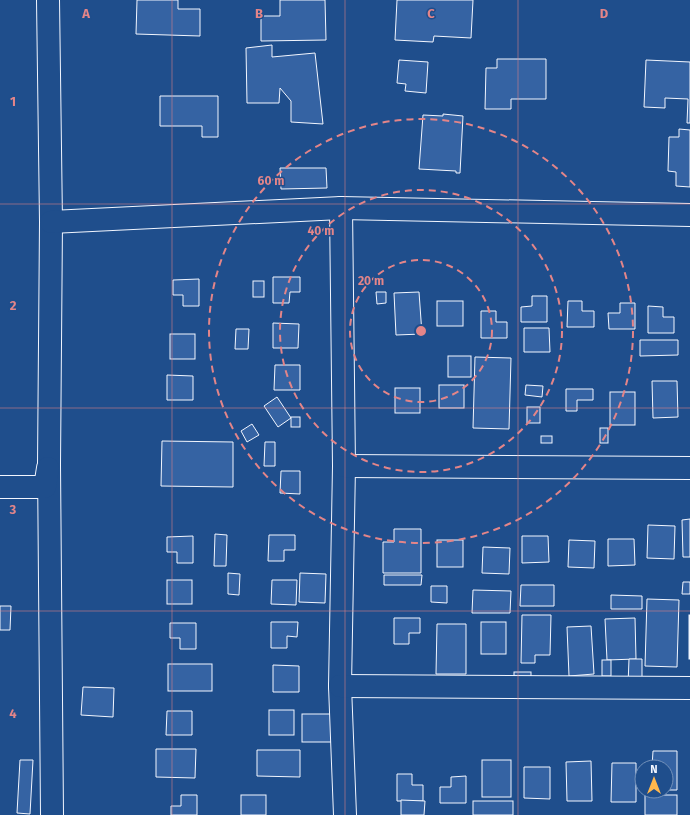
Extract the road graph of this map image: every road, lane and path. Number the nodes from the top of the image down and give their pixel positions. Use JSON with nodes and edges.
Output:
{"nodes":[{"id":1,"x":48,"y":0,"type":"edge"},
{"id":2,"x":341,"y":208,"type":"junction"},
{"id":3,"x":690,"y":215,"type":"edge"},
{"id":4,"x":51,"y":222,"type":"junction"},
{"id":5,"x":49,"y":465,"type":"junction"},
{"id":6,"x":344,"y":466,"type":"junction"},
{"id":7,"x":690,"y":468,"type":"edge"},
{"id":8,"x":0,"y":487,"type":"edge"},
{"id":9,"x":340,"y":686,"type":"junction"},
{"id":10,"x":690,"y":688,"type":"edge"},
{"id":11,"x":52,"y":815,"type":"edge"},
{"id":12,"x":345,"y":815,"type":"edge"}],
"edges":[{"from":1,"to":4,"type":"street"},
{"from":2,"to":3,"type":"street"},
{"from":2,"to":4,"type":"street"},
{"from":2,"to":6,"type":"street"},
{"from":4,"to":5,"type":"street"},
{"from":5,"to":8,"type":"street"},
{"from":5,"to":11,"type":"street"},
{"from":6,"to":7,"type":"street"},
{"from":6,"to":9,"type":"street"},
{"from":9,"to":10,"type":"street"},
{"from":9,"to":12,"type":"street"}]}
